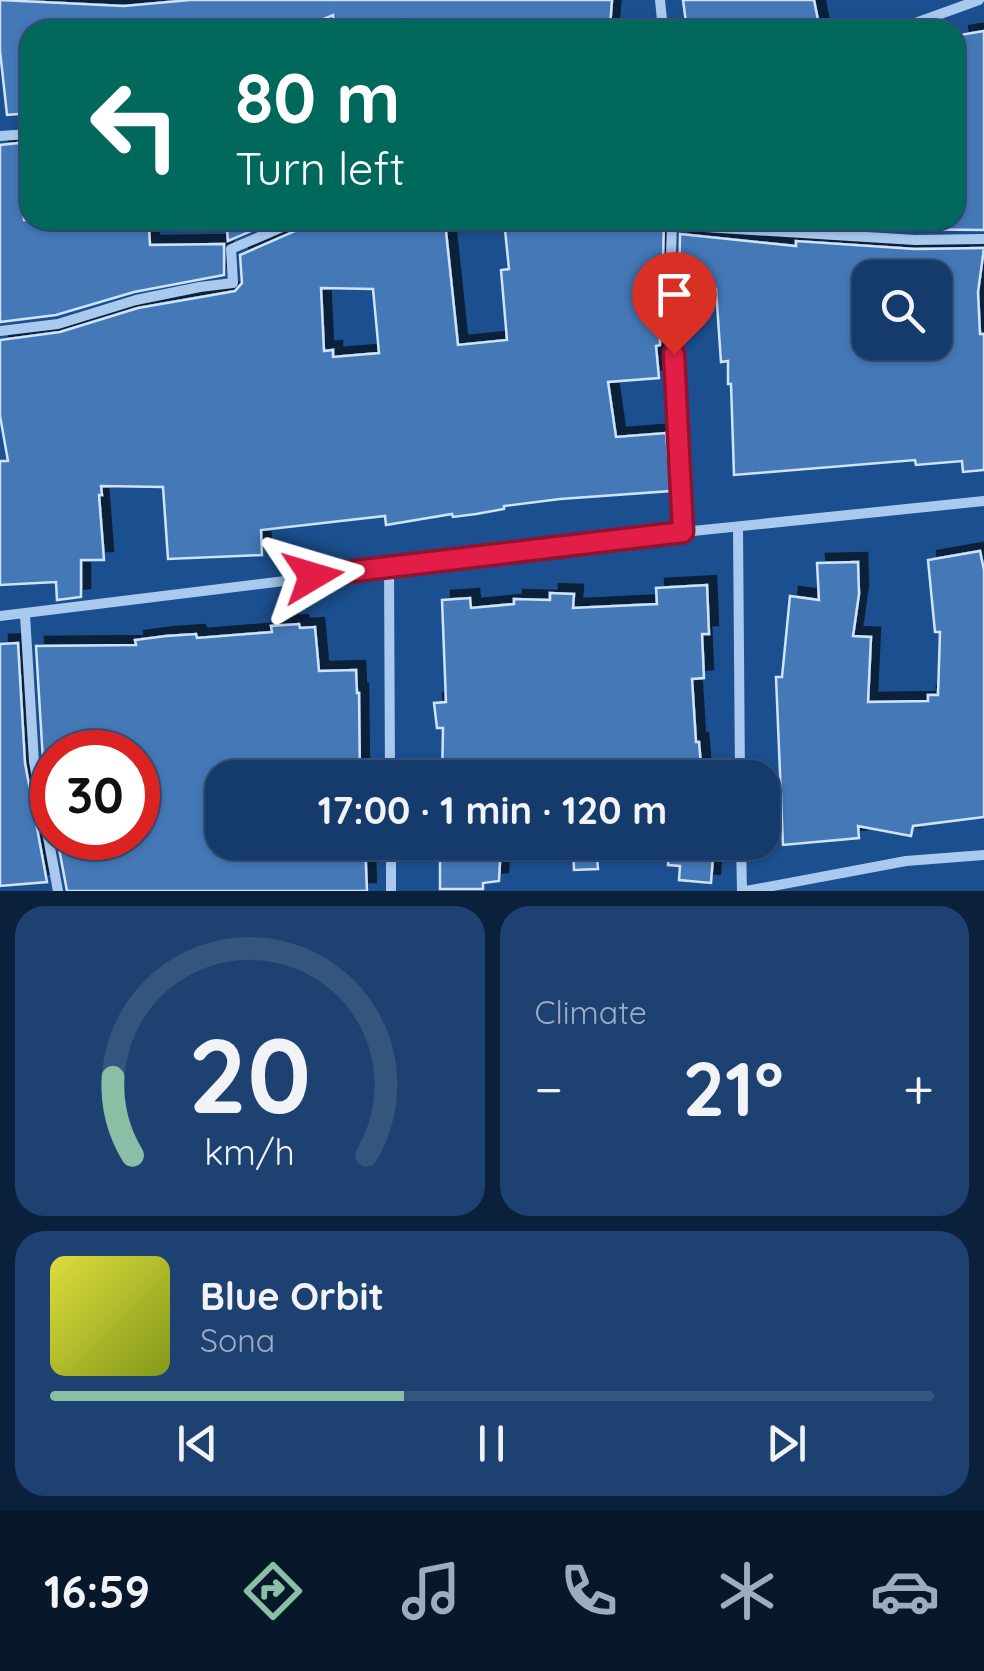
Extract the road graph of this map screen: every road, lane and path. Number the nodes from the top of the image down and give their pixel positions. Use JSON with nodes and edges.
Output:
{"nodes":[{"id":1,"x":979,"y":0,"type":"edge"},
{"id":2,"x":924,"y":20,"type":"edge"},
{"id":3,"x":276,"y":230,"type":"edge"},
{"id":4,"x":672,"y":230,"type":"edge"},
{"id":5,"x":772,"y":230,"type":"edge"},
{"id":6,"x":984,"y":239,"type":"edge"},
{"id":7,"x":0,"y":331,"type":"edge"},
{"id":8,"x":984,"y":501,"type":"edge"},
{"id":9,"x":738,"y":527,"type":"junction"},
{"id":10,"x":683,"y":532,"type":"junction"},
{"id":11,"x":389,"y":567,"type":"junction"},
{"id":12,"x":25,"y":615,"type":"junction"},
{"id":13,"x":0,"y":616,"type":"edge"},
{"id":14,"x":390,"y":760,"type":"edge"},
{"id":15,"x":740,"y":760,"type":"edge"},
{"id":16,"x":984,"y":855,"type":"edge"},
{"id":17,"x":391,"y":860,"type":"edge"},
{"id":18,"x":742,"y":860,"type":"edge"},
{"id":19,"x":58,"y":891,"type":"edge"},
{"id":20,"x":391,"y":891,"type":"edge"},
{"id":21,"x":744,"y":891,"type":"edge"}],
"edges":[{"from":1,"to":2,"type":"street"},
{"from":3,"to":7,"type":"street"},
{"from":4,"to":10,"type":"street"},
{"from":5,"to":6,"type":"street"},
{"from":8,"to":9,"type":"street"},
{"from":9,"to":10,"type":"street"},
{"from":9,"to":15,"type":"street"},
{"from":10,"to":11,"type":"street"},
{"from":11,"to":12,"type":"street"},
{"from":11,"to":14,"type":"street"},
{"from":12,"to":13,"type":"street"},
{"from":12,"to":19,"type":"street"},
{"from":16,"to":21,"type":"street"},
{"from":17,"to":20,"type":"street"},
{"from":18,"to":21,"type":"street"}]}
